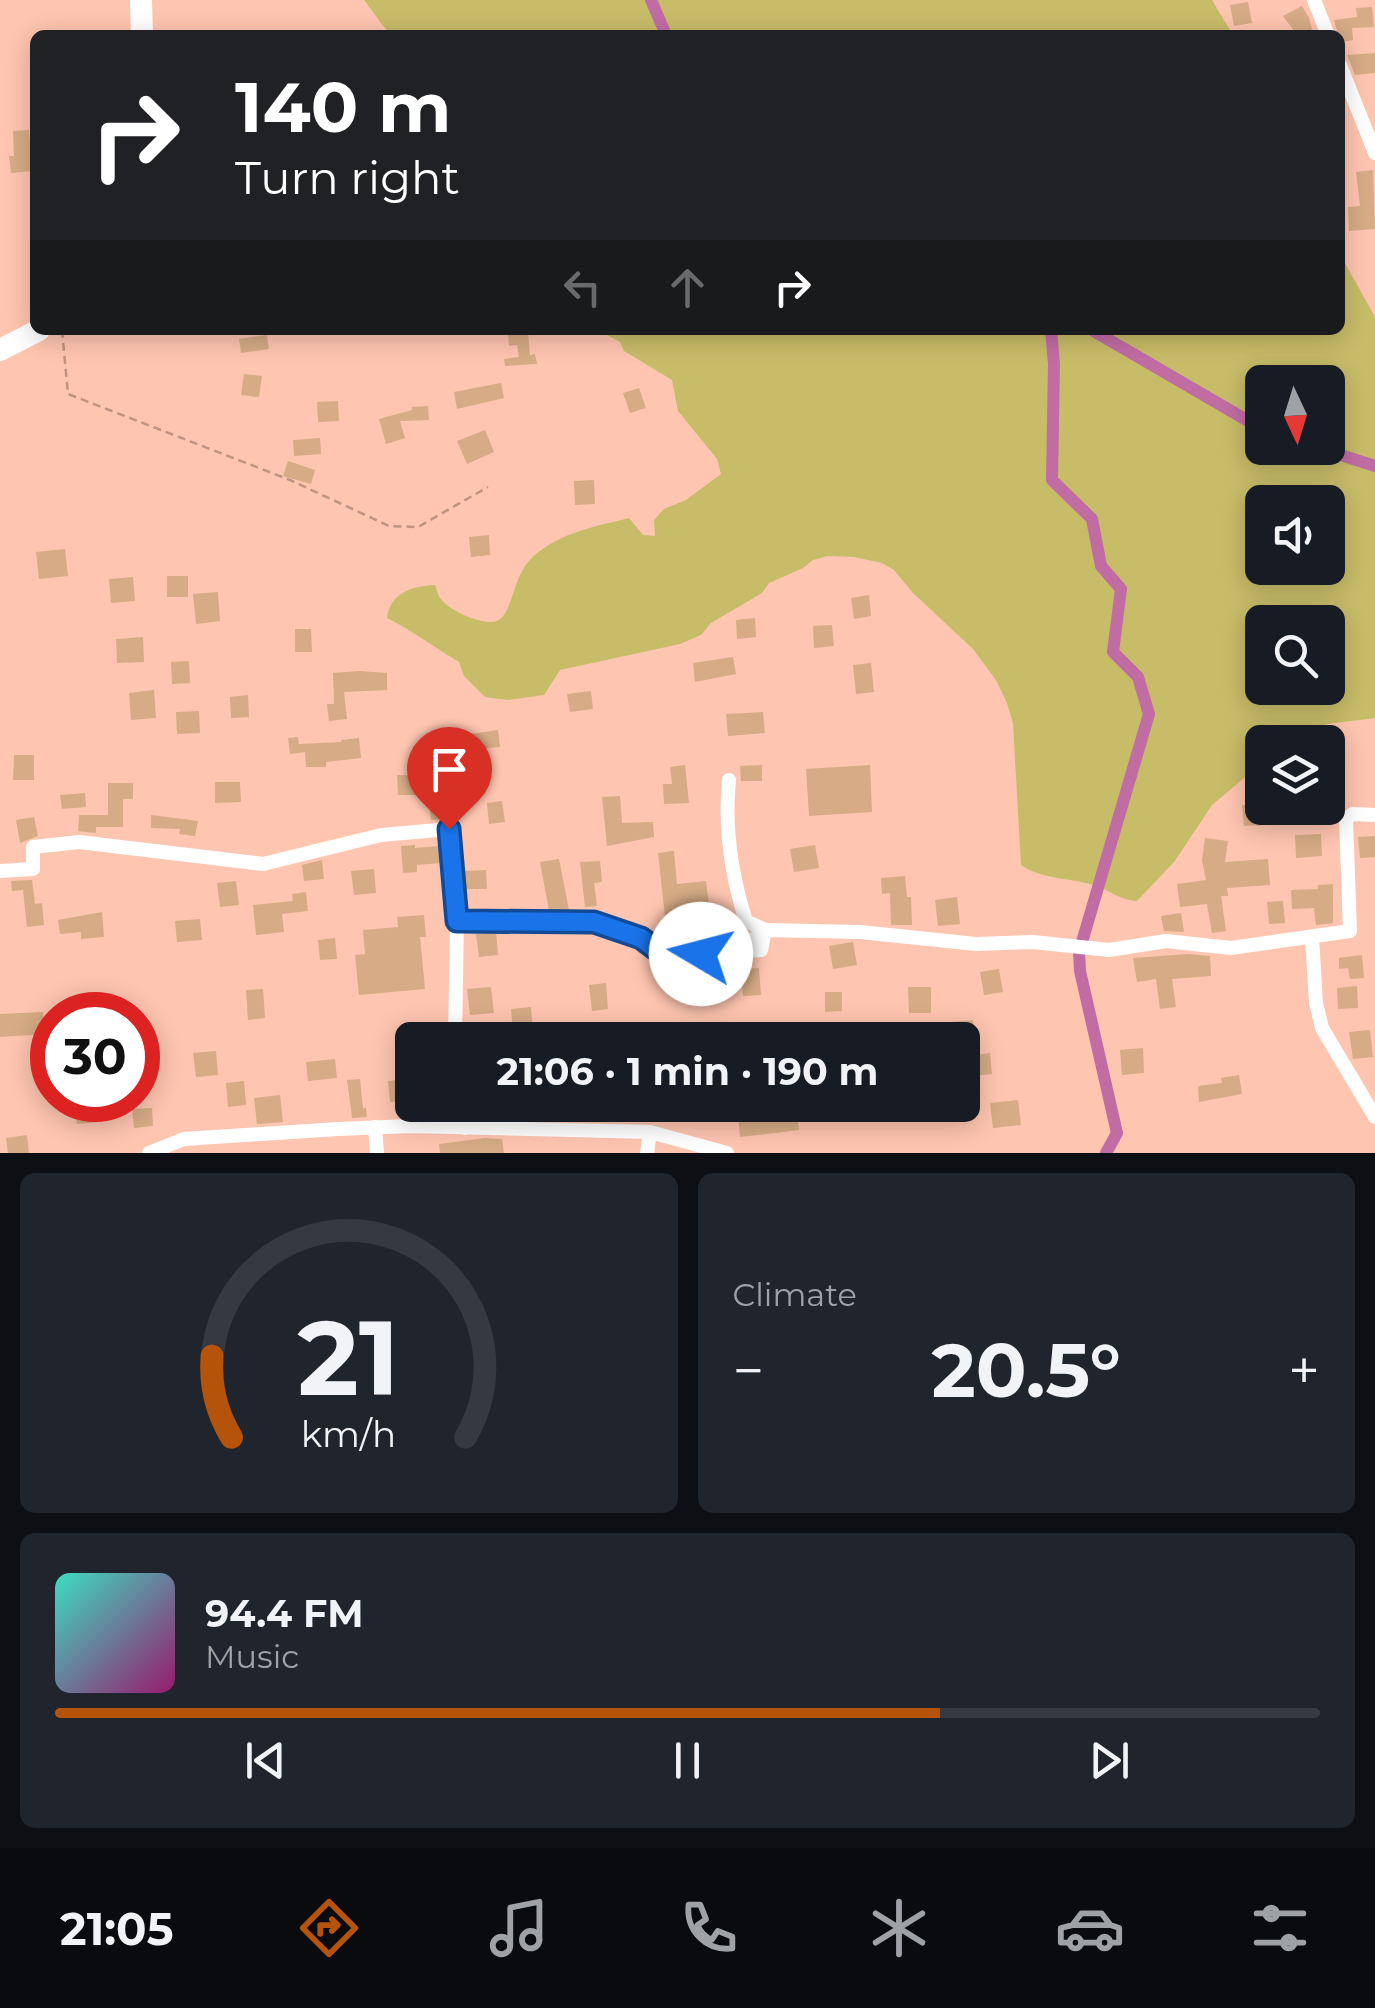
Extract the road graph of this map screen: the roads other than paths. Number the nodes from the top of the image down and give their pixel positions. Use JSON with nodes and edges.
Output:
{"nodes":[{"id":1,"x":141,"y":0,"type":"edge"},
{"id":2,"x":1314,"y":0,"type":"edge"},
{"id":3,"x":142,"y":30,"type":"edge"},
{"id":4,"x":1326,"y":30,"type":"edge"},
{"id":5,"x":1345,"y":78,"type":"edge"},
{"id":6,"x":1375,"y":152,"type":"edge"},
{"id":7,"x":30,"y":335,"type":"edge"},
{"id":8,"x":0,"y":350,"type":"edge"},
{"id":9,"x":729,"y":780,"type":"dead end"},
{"id":10,"x":1375,"y":815,"type":"edge"},
{"id":11,"x":0,"y":871,"type":"edge"},
{"id":12,"x":457,"y":921,"type":"junction"},
{"id":13,"x":765,"y":930,"type":"junction"},
{"id":14,"x":1312,"y":937,"type":"junction"},
{"id":15,"x":455,"y":1022,"type":"edge"},
{"id":16,"x":1375,"y":1117,"type":"edge"},
{"id":17,"x":464,"y":1122,"type":"edge"},
{"id":18,"x":375,"y":1128,"type":"junction"},
{"id":19,"x":465,"y":1128,"type":"junction"},
{"id":20,"x":650,"y":1132,"type":"junction"},
{"id":21,"x":149,"y":1153,"type":"edge"},
{"id":22,"x":377,"y":1153,"type":"edge"},
{"id":23,"x":647,"y":1153,"type":"edge"},
{"id":24,"x":727,"y":1153,"type":"edge"}],
"edges":[{"from":1,"to":3,"type":"highway"},
{"from":2,"to":4,"type":"street"},
{"from":5,"to":6,"type":"street"},
{"from":7,"to":8,"type":"highway"},
{"from":9,"to":13,"type":"street"},
{"from":10,"to":14,"type":"street"},
{"from":11,"to":12,"type":"street"},
{"from":12,"to":13,"type":"street"},
{"from":12,"to":15,"type":"street"},
{"from":13,"to":14,"type":"street"},
{"from":14,"to":16,"type":"street"},
{"from":17,"to":19,"type":"street"},
{"from":18,"to":19,"type":"street"},
{"from":18,"to":21,"type":"street"},
{"from":18,"to":22,"type":"street"},
{"from":19,"to":20,"type":"street"},
{"from":20,"to":23,"type":"street"},
{"from":20,"to":24,"type":"street"}]}
